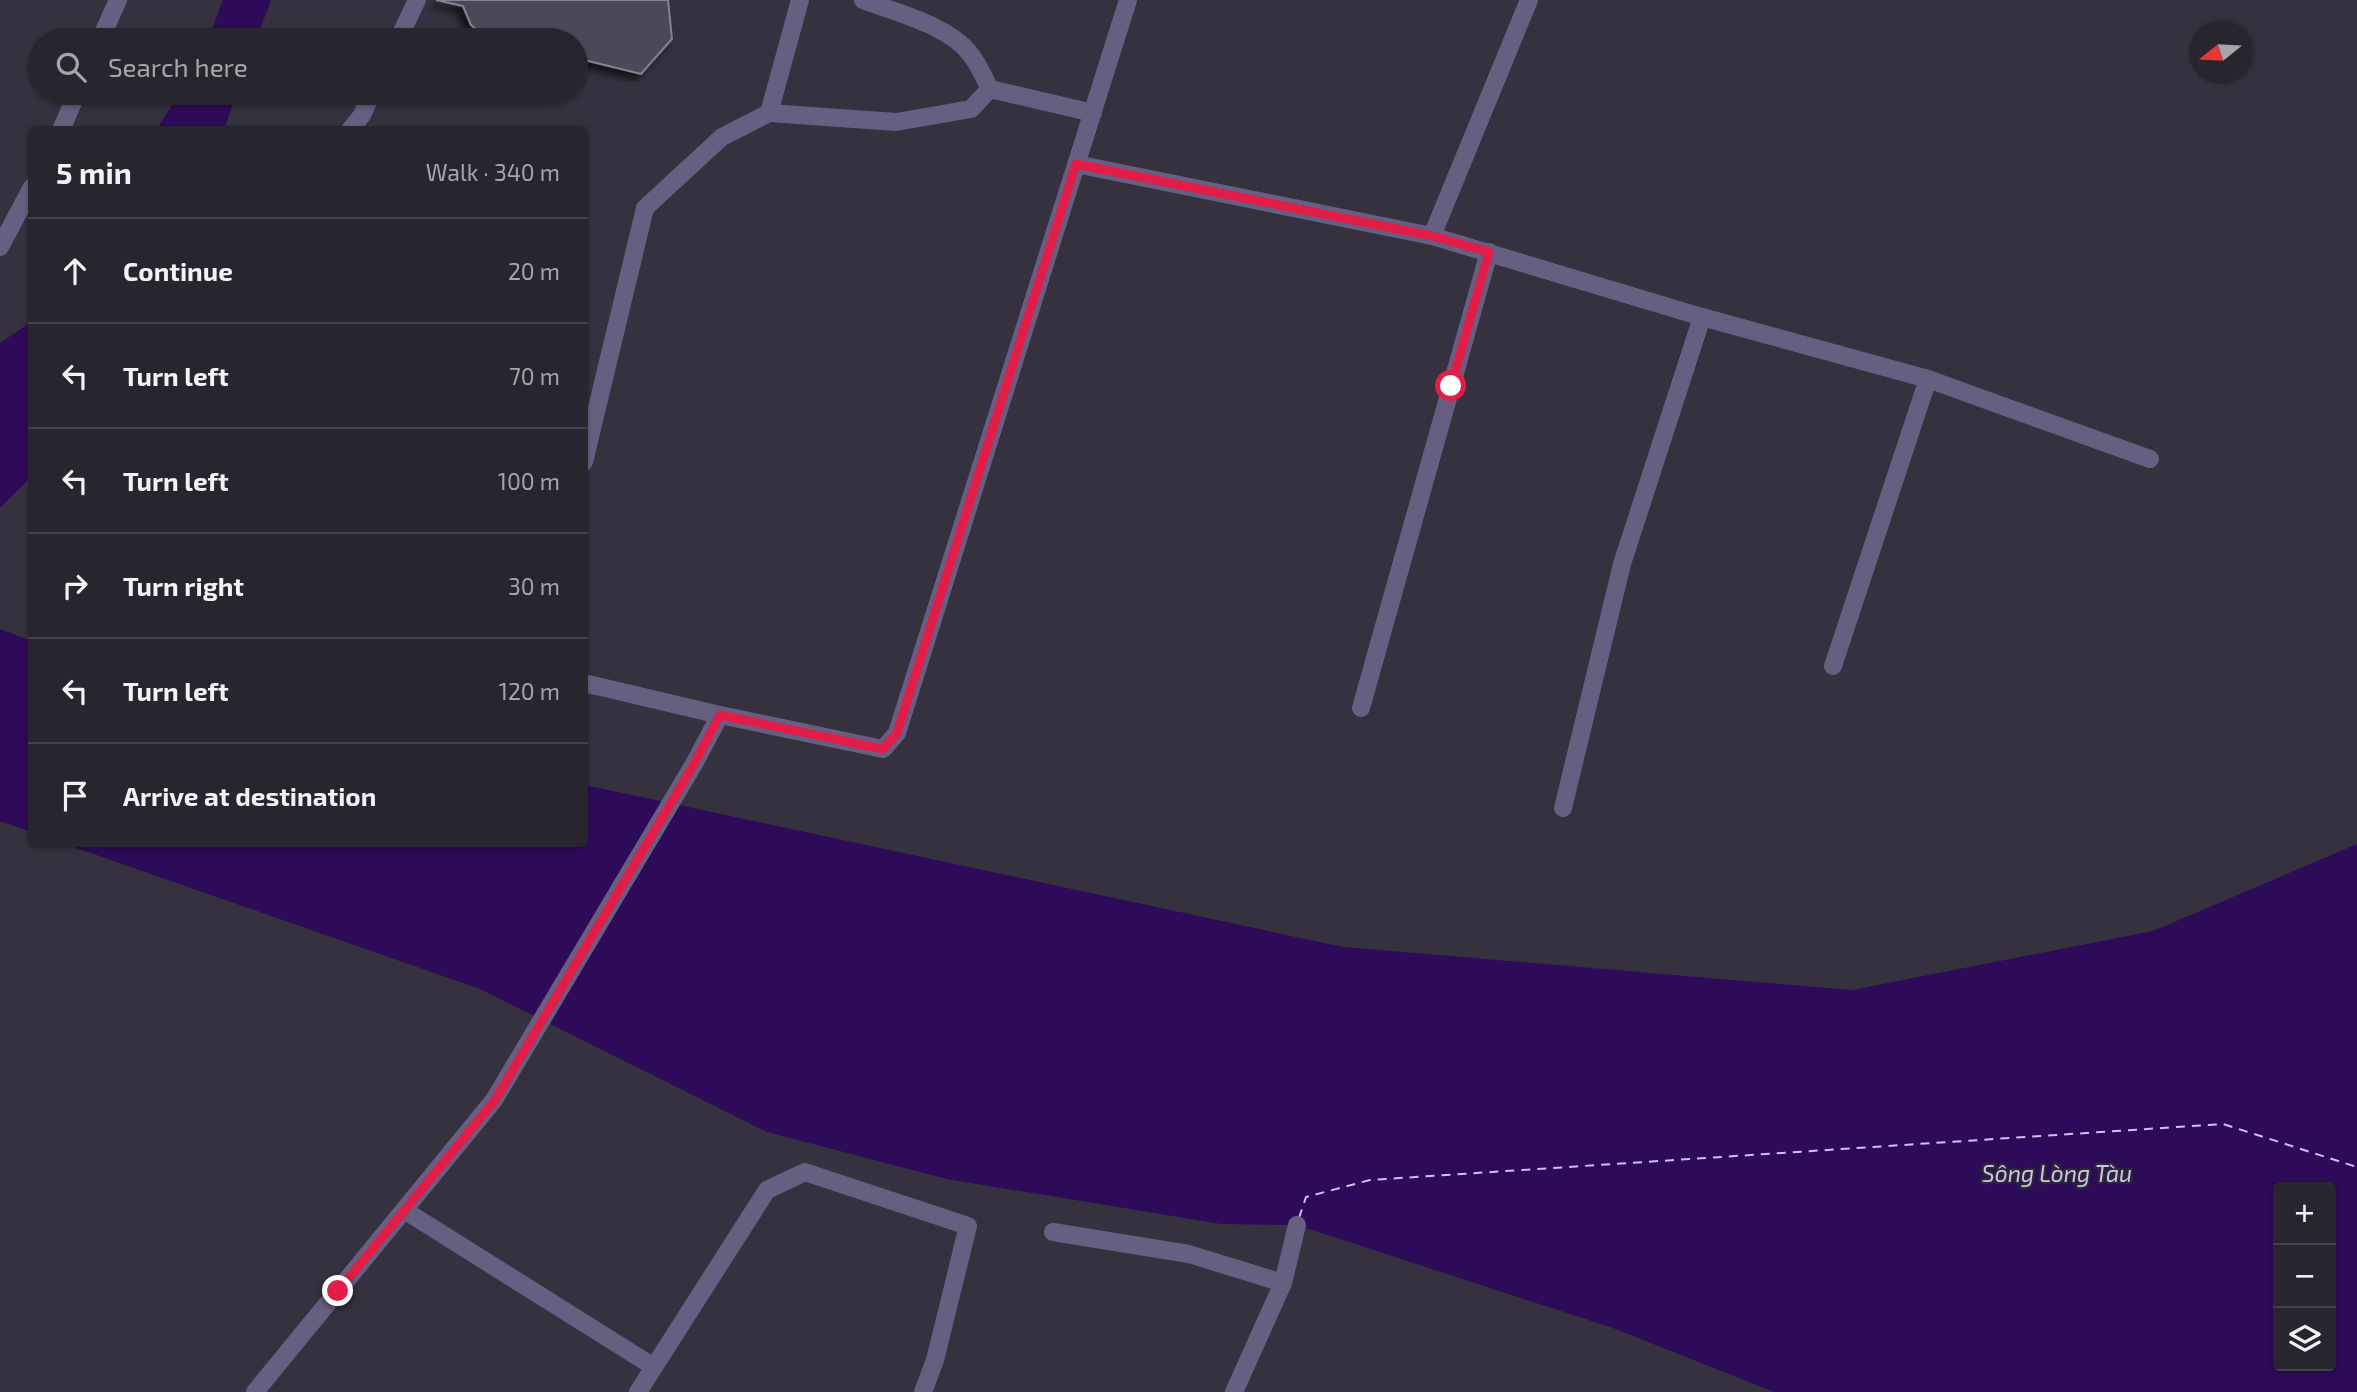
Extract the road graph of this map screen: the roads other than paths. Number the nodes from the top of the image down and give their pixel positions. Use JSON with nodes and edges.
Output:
{"nodes":[{"id":1,"x":118,"y":0,"type":"edge"},
{"id":2,"x":417,"y":0,"type":"edge"},
{"id":3,"x":800,"y":0,"type":"edge"},
{"id":4,"x":863,"y":0,"type":"edge"},
{"id":5,"x":1128,"y":0,"type":"edge"},
{"id":6,"x":1529,"y":0,"type":"edge"},
{"id":7,"x":105,"y":28,"type":"edge"},
{"id":8,"x":404,"y":28,"type":"edge"},
{"id":9,"x":990,"y":89,"type":"junction"},
{"id":10,"x":72,"y":105,"type":"edge"},
{"id":11,"x":367,"y":105,"type":"edge"},
{"id":12,"x":769,"y":113,"type":"junction"},
{"id":13,"x":1093,"y":113,"type":"junction"},
{"id":14,"x":63,"y":126,"type":"edge"},
{"id":15,"x":353,"y":126,"type":"edge"},
{"id":16,"x":1076,"y":164,"type":"junction"},
{"id":17,"x":28,"y":194,"type":"edge"},
{"id":18,"x":1432,"y":236,"type":"junction"},
{"id":19,"x":0,"y":247,"type":"edge"},
{"id":20,"x":1489,"y":252,"type":"junction"},
{"id":21,"x":1702,"y":317,"type":"junction"},
{"id":22,"x":1928,"y":379,"type":"junction"},
{"id":23,"x":588,"y":445,"type":"edge"},
{"id":24,"x":2150,"y":459,"type":"dead end"},
{"id":25,"x":1833,"y":666,"type":"dead end"},
{"id":26,"x":588,"y":684,"type":"edge"},
{"id":27,"x":1361,"y":708,"type":"dead end"},
{"id":28,"x":720,"y":715,"type":"junction"},
{"id":29,"x":1563,"y":808,"type":"dead end"},
{"id":30,"x":404,"y":1210,"type":"junction"},
{"id":31,"x":1297,"y":1225,"type":"dead end"},
{"id":32,"x":1053,"y":1232,"type":"dead end"},
{"id":33,"x":1283,"y":1283,"type":"junction"},
{"id":34,"x":654,"y":1367,"type":"junction"},
{"id":35,"x":255,"y":1392,"type":"edge"},
{"id":36,"x":638,"y":1392,"type":"edge"},
{"id":37,"x":923,"y":1392,"type":"edge"},
{"id":38,"x":1234,"y":1392,"type":"edge"}],
"edges":[{"from":1,"to":7,"type":"street"},
{"from":2,"to":8,"type":"street"},
{"from":3,"to":12,"type":"street"},
{"from":4,"to":9,"type":"street"},
{"from":5,"to":13,"type":"street"},
{"from":6,"to":18,"type":"street"},
{"from":9,"to":12,"type":"street"},
{"from":9,"to":13,"type":"street"},
{"from":10,"to":14,"type":"street"},
{"from":11,"to":15,"type":"street"},
{"from":12,"to":23,"type":"street"},
{"from":13,"to":16,"type":"street"},
{"from":16,"to":18,"type":"street"},
{"from":16,"to":28,"type":"street"},
{"from":17,"to":19,"type":"street"},
{"from":18,"to":20,"type":"street"},
{"from":20,"to":21,"type":"street"},
{"from":20,"to":27,"type":"street"},
{"from":21,"to":22,"type":"street"},
{"from":21,"to":29,"type":"street"},
{"from":22,"to":24,"type":"street"},
{"from":22,"to":25,"type":"street"},
{"from":26,"to":28,"type":"street"},
{"from":28,"to":30,"type":"street"},
{"from":30,"to":34,"type":"street"},
{"from":30,"to":35,"type":"street"},
{"from":31,"to":33,"type":"street"},
{"from":32,"to":33,"type":"street"},
{"from":33,"to":38,"type":"street"},
{"from":34,"to":36,"type":"street"},
{"from":34,"to":37,"type":"street"}]}
